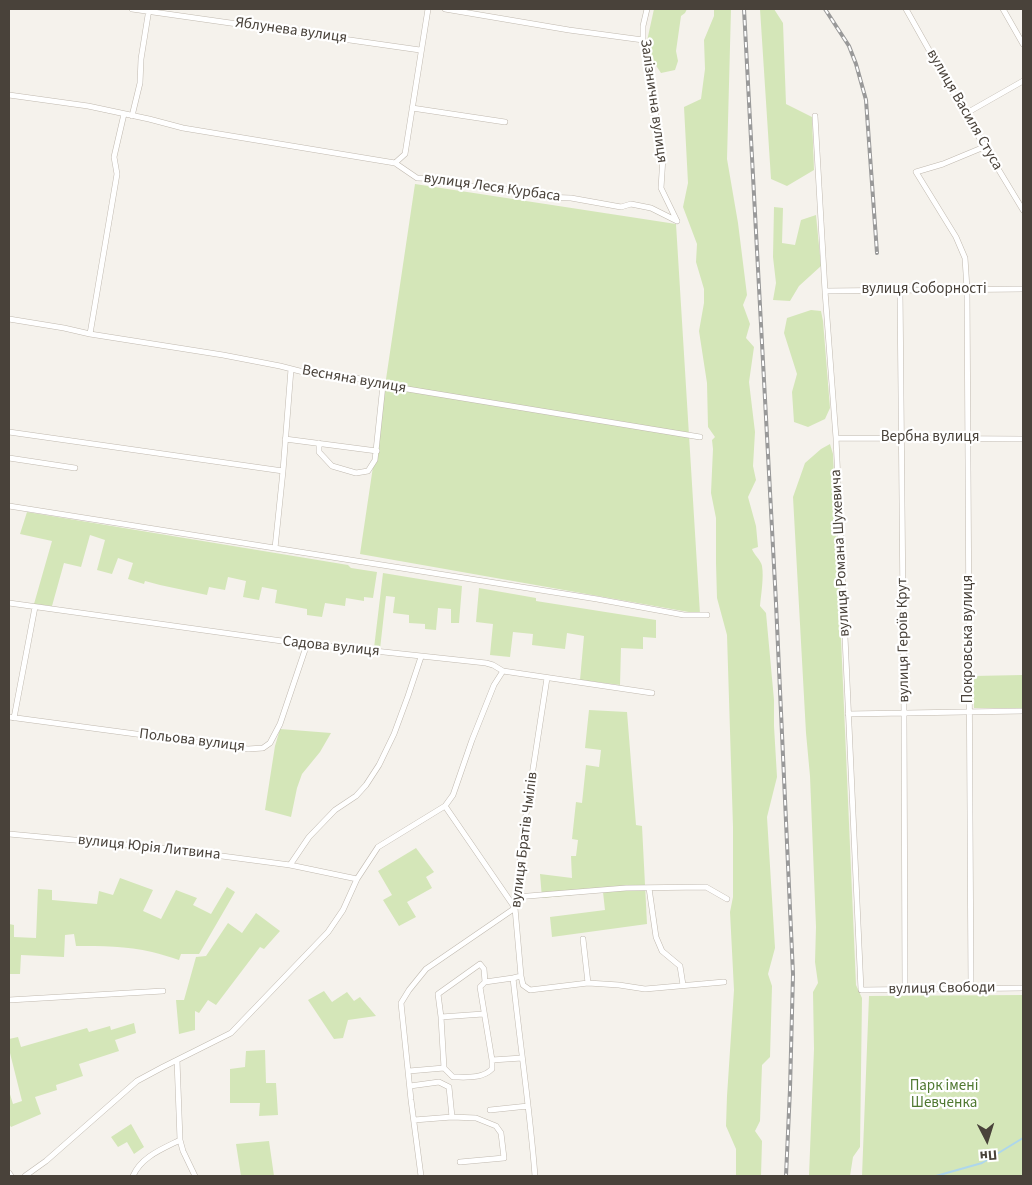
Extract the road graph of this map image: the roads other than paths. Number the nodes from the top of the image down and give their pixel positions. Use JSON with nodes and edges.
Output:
{"nodes":[{"id":1,"x":132,"y":9,"type":"edge"},
{"id":2,"x":428,"y":9,"type":"edge"},
{"id":3,"x":444,"y":9,"type":"edge"},
{"id":4,"x":647,"y":9,"type":"edge"},
{"id":5,"x":906,"y":9,"type":"edge"},
{"id":6,"x":1003,"y":9,"type":"edge"},
{"id":7,"x":149,"y":10,"type":"edge"},
{"id":8,"x":643,"y":40,"type":"junction"},
{"id":9,"x":1023,"y":44,"type":"edge"},
{"id":10,"x":420,"y":50,"type":"junction"},
{"id":11,"x":1023,"y":81,"type":"edge"},
{"id":12,"x":9,"y":95,"type":"edge"},
{"id":13,"x":412,"y":108,"type":"junction"},
{"id":14,"x":124,"y":114,"type":"junction"},
{"id":15,"x":965,"y":114,"type":"junction"},
{"id":16,"x":132,"y":116,"type":"junction"},
{"id":17,"x":815,"y":116,"type":"dead end"},
{"id":18,"x":505,"y":122,"type":"dead end"},
{"id":19,"x":984,"y":146,"type":"junction"},
{"id":20,"x":395,"y":163,"type":"junction"},
{"id":21,"x":1023,"y":210,"type":"edge"},
{"id":22,"x":677,"y":221,"type":"joint"},
{"id":23,"x":1023,"y":289,"type":"edge"},
{"id":24,"x":825,"y":290,"type":"junction"},
{"id":25,"x":900,"y":290,"type":"junction"},
{"id":26,"x":967,"y":290,"type":"junction"},
{"id":27,"x":9,"y":319,"type":"edge"},
{"id":28,"x":90,"y":334,"type":"junction"},
{"id":29,"x":290,"y":369,"type":"junction"},
{"id":30,"x":383,"y":385,"type":"junction"},
{"id":31,"x":9,"y":432,"type":"edge"},
{"id":32,"x":700,"y":437,"type":"dead end"},
{"id":33,"x":836,"y":438,"type":"junction"},
{"id":34,"x":902,"y":438,"type":"junction"},
{"id":35,"x":968,"y":438,"type":"junction"},
{"id":36,"x":1023,"y":438,"type":"edge"},
{"id":37,"x":286,"y":439,"type":"junction"},
{"id":38,"x":319,"y":443,"type":"junction"},
{"id":39,"x":377,"y":451,"type":"junction"},
{"id":40,"x":9,"y":458,"type":"edge"},
{"id":41,"x":75,"y":468,"type":"dead end"},
{"id":42,"x":283,"y":471,"type":"junction"},
{"id":43,"x":9,"y":506,"type":"edge"},
{"id":44,"x":275,"y":548,"type":"junction"},
{"id":45,"x":9,"y":603,"type":"edge"},
{"id":46,"x":35,"y":607,"type":"junction"},
{"id":47,"x":707,"y":615,"type":"dead end"},
{"id":48,"x":307,"y":644,"type":"junction"},
{"id":49,"x":420,"y":656,"type":"junction"},
{"id":50,"x":503,"y":671,"type":"junction"},
{"id":51,"x":547,"y":678,"type":"junction"},
{"id":52,"x":652,"y":693,"type":"dead end"},
{"id":53,"x":1023,"y":711,"type":"edge"},
{"id":54,"x":970,"y":712,"type":"junction"},
{"id":55,"x":904,"y":713,"type":"junction"},
{"id":56,"x":848,"y":714,"type":"junction"},
{"id":57,"x":12,"y":717,"type":"edge"},
{"id":58,"x":445,"y":806,"type":"junction"},
{"id":59,"x":9,"y":834,"type":"edge"},
{"id":60,"x":290,"y":865,"type":"junction"},
{"id":61,"x":357,"y":879,"type":"junction"},
{"id":62,"x":649,"y":888,"type":"junction"},
{"id":63,"x":516,"y":897,"type":"junction"},
{"id":64,"x":726,"y":899,"type":"dead end"},
{"id":65,"x":515,"y":908,"type":"junction"},
{"id":66,"x":583,"y":939,"type":"dead end"},
{"id":67,"x":521,"y":976,"type":"junction"},
{"id":68,"x":512,"y":978,"type":"junction"},
{"id":69,"x":485,"y":982,"type":"junction"},
{"id":70,"x":724,"y":982,"type":"dead end"},
{"id":71,"x":588,"y":983,"type":"junction"},
{"id":72,"x":683,"y":985,"type":"junction"},
{"id":73,"x":1023,"y":988,"type":"edge"},
{"id":74,"x":971,"y":989,"type":"junction"},
{"id":75,"x":861,"y":990,"type":"joint"},
{"id":76,"x":905,"y":990,"type":"junction"},
{"id":77,"x":163,"y":991,"type":"dead end"},
{"id":78,"x":9,"y":1000,"type":"edge"},
{"id":79,"x":484,"y":1014,"type":"junction"},
{"id":80,"x":441,"y":1017,"type":"junction"},
{"id":81,"x":522,"y":1058,"type":"junction"},
{"id":82,"x":178,"y":1060,"type":"junction"},
{"id":83,"x":492,"y":1060,"type":"junction"},
{"id":84,"x":444,"y":1068,"type":"junction"},
{"id":85,"x":409,"y":1071,"type":"junction"},
{"id":86,"x":410,"y":1086,"type":"junction"},
{"id":87,"x":528,"y":1106,"type":"junction"},
{"id":88,"x":490,"y":1110,"type":"dead end"},
{"id":89,"x":452,"y":1117,"type":"junction"},
{"id":90,"x":414,"y":1120,"type":"junction"},
{"id":91,"x":180,"y":1140,"type":"junction"},
{"id":92,"x":460,"y":1162,"type":"dead end"},
{"id":93,"x":9,"y":1173,"type":"edge"},
{"id":94,"x":11,"y":1176,"type":"edge"},
{"id":95,"x":25,"y":1176,"type":"edge"},
{"id":96,"x":133,"y":1176,"type":"edge"},
{"id":97,"x":195,"y":1176,"type":"edge"},
{"id":98,"x":421,"y":1176,"type":"edge"},
{"id":99,"x":535,"y":1176,"type":"edge"}],
"edges":[{"from":1,"to":7,"type":"street","name":"Яблунева вулиця"},
{"from":2,"to":10,"type":"street"},
{"from":3,"to":8,"type":"street"},
{"from":4,"to":8,"type":"street","name":"Залізнична вулиця"},
{"from":5,"to":15,"type":"street","name":"вулиця Василя Стуса"},
{"from":6,"to":9,"type":"street"},
{"from":7,"to":10,"type":"street","name":"Яблунева вулиця"},
{"from":7,"to":16,"type":"street"},
{"from":8,"to":22,"type":"street","name":"Залізнична вулиця"},
{"from":10,"to":13,"type":"street"},
{"from":11,"to":15,"type":"street"},
{"from":12,"to":14,"type":"street","name":"вулиця Леся Курбаса"},
{"from":13,"to":18,"type":"street"},
{"from":13,"to":20,"type":"street"},
{"from":14,"to":16,"type":"street","name":"вулиця Леся Курбаса"},
{"from":14,"to":28,"type":"street"},
{"from":15,"to":19,"type":"street","name":"вулиця Василя Стуса"},
{"from":16,"to":20,"type":"street","name":"вулиця Леся Курбаса"},
{"from":17,"to":24,"type":"street","name":"вулиця Романа Шухевича"},
{"from":19,"to":21,"type":"street","name":"вулиця Василя Стуса"},
{"from":19,"to":26,"type":"street","name":"Покровська вулиця"},
{"from":20,"to":22,"type":"street","name":"вулиця Леся Курбаса"},
{"from":23,"to":26,"type":"street","name":"вулиця Соборності"},
{"from":24,"to":25,"type":"street","name":"вулиця Соборності"},
{"from":24,"to":33,"type":"street","name":"вулиця Романа Шухевича"},
{"from":25,"to":26,"type":"street","name":"вулиця Соборності"},
{"from":25,"to":34,"type":"street","name":"вулиця Героїв Крут"},
{"from":26,"to":35,"type":"street","name":"Покровська вулиця"},
{"from":27,"to":28,"type":"street","name":"Весняна вулиця"},
{"from":28,"to":29,"type":"street","name":"Весняна вулиця"},
{"from":29,"to":30,"type":"street","name":"Весняна вулиця"},
{"from":29,"to":37,"type":"street"},
{"from":30,"to":32,"type":"street","name":"Весняна вулиця"},
{"from":30,"to":39,"type":"street"},
{"from":31,"to":42,"type":"street"},
{"from":33,"to":34,"type":"street","name":"Вербна вулиця"},
{"from":33,"to":56,"type":"street","name":"вулиця Романа Шухевича"},
{"from":34,"to":35,"type":"street","name":"Вербна вулиця"},
{"from":34,"to":55,"type":"street","name":"вулиця Героїв Крут"},
{"from":35,"to":36,"type":"street","name":"Вербна вулиця"},
{"from":35,"to":54,"type":"street","name":"Покровська вулиця"},
{"from":37,"to":38,"type":"street"},
{"from":37,"to":42,"type":"street"},
{"from":38,"to":39,"type":"street"},
{"from":38,"to":39,"type":"street"},
{"from":40,"to":41,"type":"street"},
{"from":42,"to":44,"type":"street"},
{"from":43,"to":44,"type":"street"},
{"from":44,"to":47,"type":"street"},
{"from":45,"to":46,"type":"street","name":"Садова вулиця"},
{"from":46,"to":48,"type":"street","name":"Садова вулиця"},
{"from":46,"to":57,"type":"street"},
{"from":48,"to":49,"type":"street","name":"Садова вулиця"},
{"from":48,"to":57,"type":"street","name":"Польова вулиця"},
{"from":49,"to":50,"type":"street","name":"Садова вулиця"},
{"from":49,"to":60,"type":"street"},
{"from":50,"to":51,"type":"street","name":"Садова вулиця"},
{"from":50,"to":58,"type":"street"},
{"from":51,"to":52,"type":"street","name":"Садова вулиця"},
{"from":51,"to":63,"type":"street","name":"вулиця Братів Чмілів"},
{"from":53,"to":54,"type":"street"},
{"from":54,"to":55,"type":"street"},
{"from":54,"to":74,"type":"street","name":"Покровська вулиця"},
{"from":55,"to":56,"type":"street"},
{"from":55,"to":76,"type":"street","name":"вулиця Героїв Крут"},
{"from":56,"to":75,"type":"street","name":"вулиця Романа Шухевича"},
{"from":58,"to":61,"type":"street"},
{"from":58,"to":65,"type":"street"},
{"from":59,"to":60,"type":"street","name":"вулиця Юрія Литвина"},
{"from":60,"to":61,"type":"street","name":"вулиця Юрія Литвина"},
{"from":61,"to":82,"type":"street"},
{"from":62,"to":63,"type":"street"},
{"from":62,"to":64,"type":"street"},
{"from":62,"to":72,"type":"street"},
{"from":63,"to":65,"type":"street","name":"вулиця Братів Чмілів"},
{"from":65,"to":67,"type":"street","name":"вулиця Братів Чмілів"},
{"from":65,"to":85,"type":"street"},
{"from":66,"to":71,"type":"street"},
{"from":67,"to":68,"type":"street"},
{"from":67,"to":71,"type":"street"},
{"from":68,"to":69,"type":"street"},
{"from":68,"to":81,"type":"street"},
{"from":69,"to":79,"type":"street"},
{"from":69,"to":80,"type":"street"},
{"from":70,"to":72,"type":"street"},
{"from":71,"to":72,"type":"street"},
{"from":73,"to":74,"type":"street","name":"вулиця Свободи"},
{"from":74,"to":76,"type":"street","name":"вулиця Свободи"},
{"from":75,"to":76,"type":"street","name":"вулиця Свободи"},
{"from":77,"to":78,"type":"street"},
{"from":79,"to":80,"type":"street"},
{"from":79,"to":83,"type":"street"},
{"from":80,"to":84,"type":"street"},
{"from":81,"to":83,"type":"street"},
{"from":81,"to":87,"type":"street"},
{"from":82,"to":91,"type":"street"},
{"from":82,"to":95,"type":"street"},
{"from":83,"to":84,"type":"street"},
{"from":84,"to":85,"type":"street"},
{"from":85,"to":86,"type":"street"},
{"from":86,"to":89,"type":"street"},
{"from":86,"to":90,"type":"street"},
{"from":87,"to":88,"type":"street"},
{"from":87,"to":99,"type":"street"},
{"from":89,"to":90,"type":"street"},
{"from":89,"to":92,"type":"street"},
{"from":90,"to":98,"type":"street"},
{"from":91,"to":96,"type":"street"},
{"from":91,"to":97,"type":"street"},
{"from":93,"to":94,"type":"street"}]}
